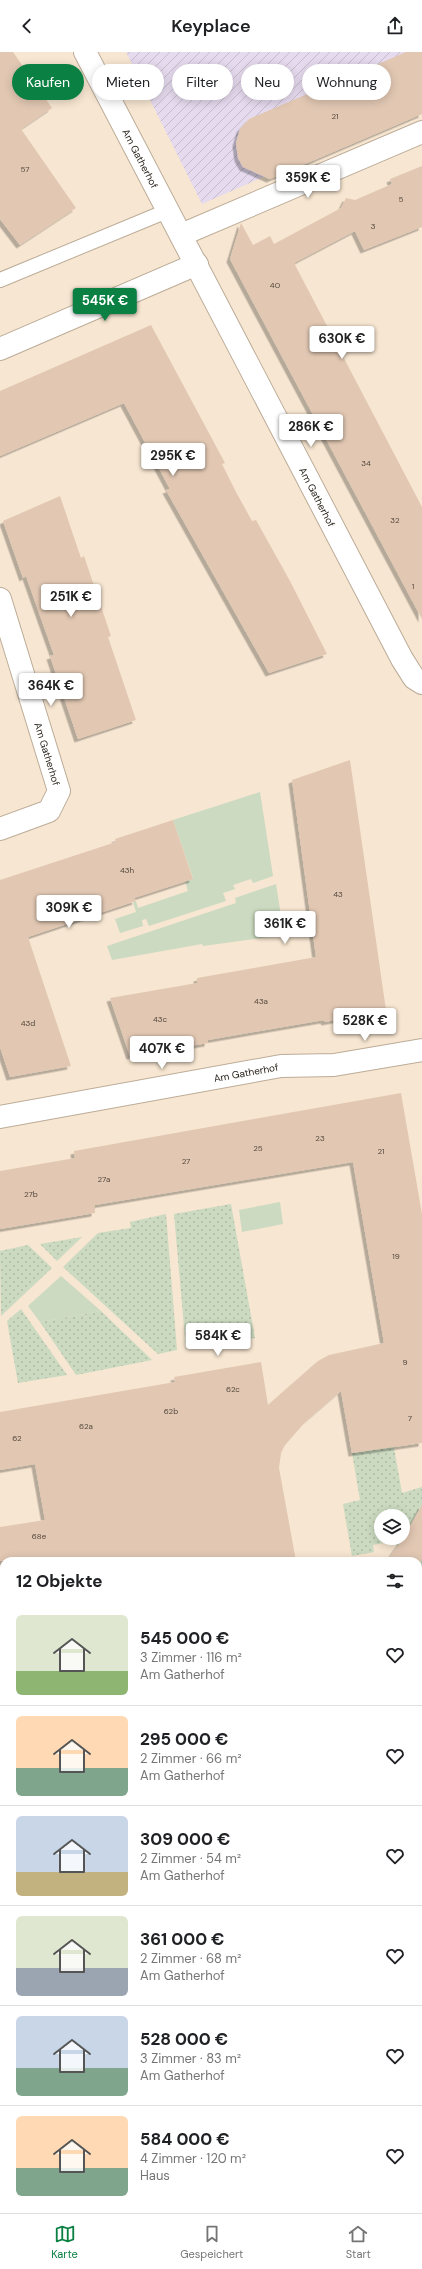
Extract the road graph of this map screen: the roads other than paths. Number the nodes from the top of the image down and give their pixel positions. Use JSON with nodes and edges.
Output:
{"nodes":[{"id":1,"x":85,"y":52,"type":"edge"},
{"id":2,"x":422,"y":132,"type":"edge"},
{"id":3,"x":167,"y":211,"type":"junction"},
{"id":4,"x":181,"y":235,"type":"junction"},
{"id":5,"x":197,"y":264,"type":"junction"},
{"id":6,"x":0,"y":280,"type":"edge"},
{"id":7,"x":0,"y":349,"type":"edge"},
{"id":8,"x":0,"y":600,"type":"edge"},
{"id":9,"x":422,"y":683,"type":"edge"},
{"id":10,"x":0,"y":828,"type":"edge"},
{"id":11,"x":422,"y":1050,"type":"edge"},
{"id":12,"x":0,"y":1117,"type":"edge"}],
"edges":[{"from":1,"to":3,"type":"street","name":"Am Gatherhof"},
{"from":2,"to":4,"type":"street"},
{"from":3,"to":4,"type":"street","name":"Am Gatherhof"},
{"from":3,"to":6,"type":"lane"},
{"from":4,"to":5,"type":"street","name":"Am Gatherhof"},
{"from":5,"to":7,"type":"street"},
{"from":5,"to":9,"type":"street","name":"Am Gatherhof"},
{"from":8,"to":10,"type":"street","name":"Am Gatherhof"},
{"from":11,"to":12,"type":"street","name":"Am Gatherhof"}]}
